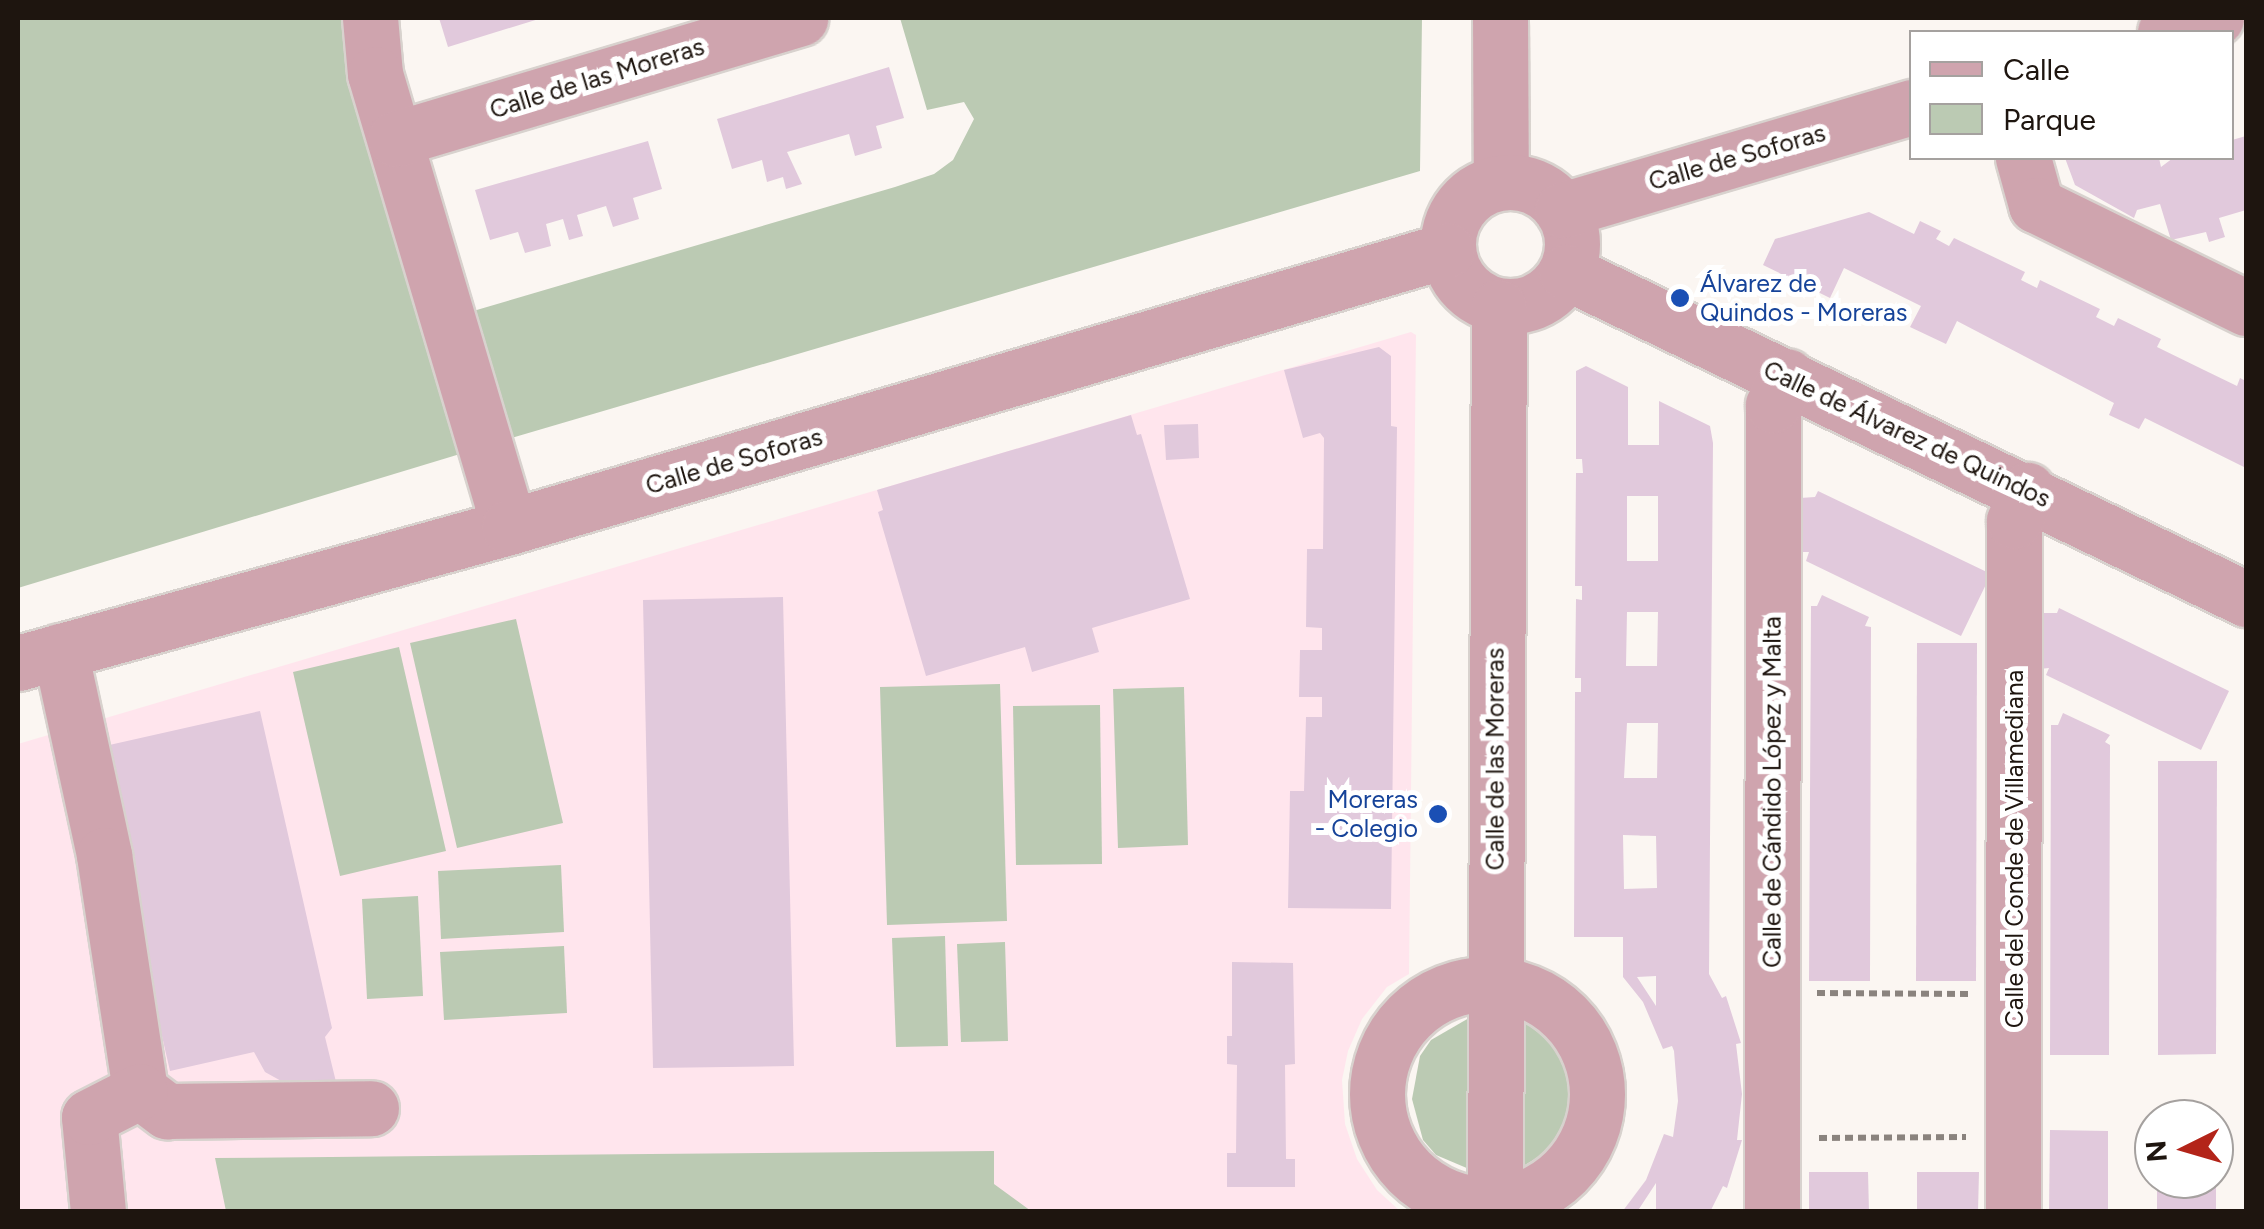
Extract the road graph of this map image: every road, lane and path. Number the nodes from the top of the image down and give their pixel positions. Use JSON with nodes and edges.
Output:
{"nodes":[{"id":1,"x":370,"y":18,"type":"edge"},
{"id":2,"x":800,"y":18,"type":"edge"},
{"id":3,"x":1500,"y":18,"type":"edge"},
{"id":4,"x":2216,"y":18,"type":"edge"},
{"id":5,"x":2172,"y":30,"type":"edge"},
{"id":6,"x":1909,"y":108,"type":"edge"},
{"id":7,"x":395,"y":139,"type":"junction"},
{"id":8,"x":2024,"y":160,"type":"edge"},
{"id":9,"x":1501,"y":182,"type":"junction"},
{"id":10,"x":1562,"y":210,"type":"junction"},
{"id":11,"x":1447,"y":250,"type":"junction"},
{"id":12,"x":1566,"y":272,"type":"junction"},
{"id":13,"x":1499,"y":306,"type":"junction"},
{"id":14,"x":2246,"y":308,"type":"edge"},
{"id":15,"x":1787,"y":376,"type":"junction"},
{"id":16,"x":2028,"y":490,"type":"junction"},
{"id":17,"x":510,"y":527,"type":"junction"},
{"id":18,"x":2246,"y":599,"type":"edge"},
{"id":19,"x":39,"y":656,"type":"edge"},
{"id":20,"x":1494,"y":983,"type":"junction"},
{"id":21,"x":1771,"y":993,"type":"junction"},
{"id":22,"x":2014,"y":994,"type":"junction"},
{"id":23,"x":140,"y":1091,"type":"junction"},
{"id":24,"x":371,"y":1108,"type":"dead end"},
{"id":25,"x":2013,"y":1137,"type":"junction"},
{"id":26,"x":1773,"y":1138,"type":"junction"},
{"id":27,"x":1495,"y":1208,"type":"edge"},
{"id":28,"x":98,"y":1212,"type":"edge"},
{"id":29,"x":1772,"y":1212,"type":"edge"},
{"id":30,"x":2012,"y":1212,"type":"edge"}],
"edges":[{"from":1,"to":7,"type":"street"},
{"from":2,"to":7,"type":"street","name":"Calle de las Moreras"},
{"from":3,"to":9,"type":"street"},
{"from":4,"to":5,"type":"street"},
{"from":6,"to":10,"type":"street","name":"Calle de Soforas"},
{"from":7,"to":17,"type":"street"},
{"from":8,"to":14,"type":"street"},
{"from":9,"to":10,"type":"street"},
{"from":9,"to":11,"type":"street"},
{"from":10,"to":12,"type":"street"},
{"from":11,"to":13,"type":"street"},
{"from":11,"to":17,"type":"street","name":"Calle de Soforas"},
{"from":12,"to":13,"type":"street"},
{"from":12,"to":15,"type":"street","name":"Calle de Álvarez de Quindos"},
{"from":13,"to":20,"type":"street","name":"Calle de las Moreras"},
{"from":15,"to":16,"type":"street","name":"Calle de Álvarez de Quindos"},
{"from":15,"to":21,"type":"street","name":"Calle de Cándido López y Malta"},
{"from":16,"to":18,"type":"street","name":"Calle de Álvarez de Quindos"},
{"from":16,"to":22,"type":"street","name":"Calle del Conde de Villamediana"},
{"from":17,"to":19,"type":"street","name":"Calle de Soforas"},
{"from":19,"to":23,"type":"street"},
{"from":20,"to":27,"type":"street","name":"Calle de las Moreras"},
{"from":20,"to":27,"type":"street"},
{"from":20,"to":27,"type":"street"},
{"from":21,"to":22,"type":"path"},
{"from":21,"to":26,"type":"street","name":"Calle de Cándido López y Malta"},
{"from":22,"to":25,"type":"street","name":"Calle del Conde de Villamediana"},
{"from":23,"to":24,"type":"street"},
{"from":23,"to":28,"type":"street"},
{"from":25,"to":26,"type":"path"},
{"from":25,"to":30,"type":"street","name":"Calle del Conde de Villamediana"},
{"from":26,"to":29,"type":"street","name":"Calle de Cándido López y Malta"}]}
